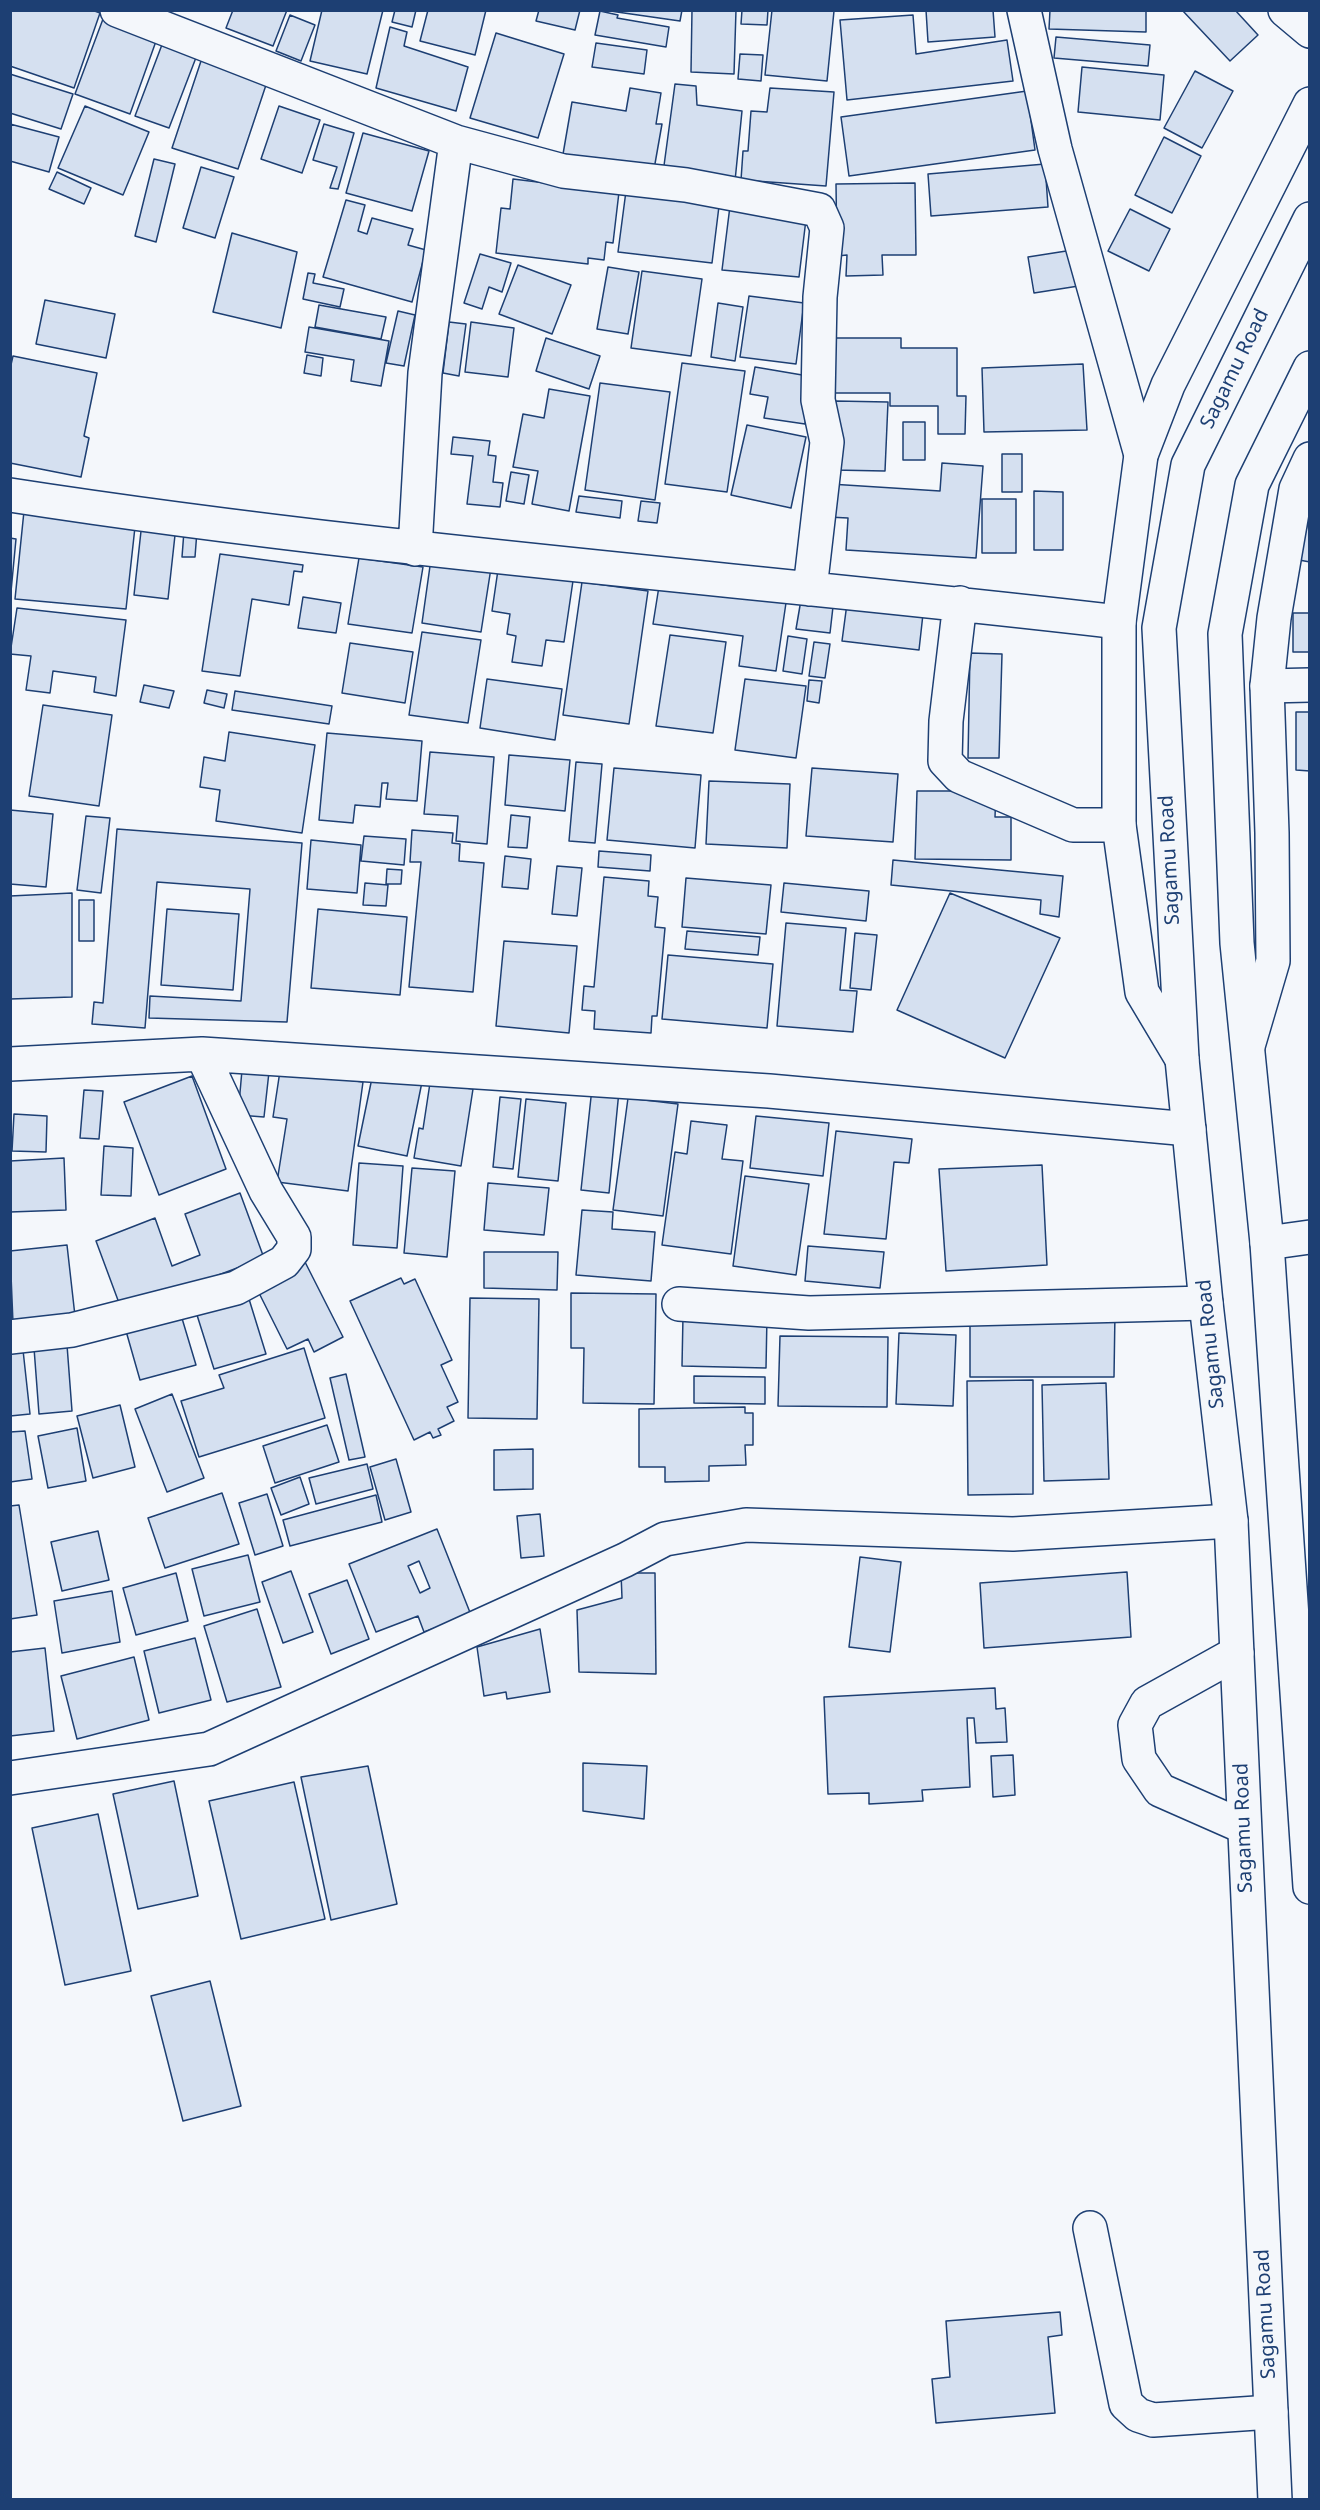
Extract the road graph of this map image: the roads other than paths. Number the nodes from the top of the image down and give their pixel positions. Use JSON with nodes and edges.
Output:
{"nodes":[{"id":1,"x":117,"y":10,"type":"edge"},
{"id":2,"x":1024,"y":10,"type":"edge"},
{"id":3,"x":1286,"y":10,"type":"edge"},
{"id":4,"x":1310,"y":31,"type":"edge"},
{"id":5,"x":1310,"y":104,"type":"edge"},
{"id":6,"x":456,"y":142,"type":"junction"},
{"id":7,"x":1310,"y":219,"type":"edge"},
{"id":8,"x":1310,"y":369,"type":"edge"},
{"id":9,"x":1141,"y":455,"type":"junction"},
{"id":10,"x":1310,"y":459,"type":"edge"},
{"id":11,"x":10,"y":495,"type":"edge"},
{"id":12,"x":415,"y":549,"type":"junction"},
{"id":13,"x":810,"y":589,"type":"junction"},
{"id":14,"x":960,"y":603,"type":"junction"},
{"id":15,"x":1119,"y":622,"type":"junction"},
{"id":16,"x":1310,"y":685,"type":"edge"},
{"id":17,"x":1267,"y":686,"type":"junction"},
{"id":18,"x":1119,"y":825,"type":"junction"},
{"id":19,"x":1248,"y":1046,"type":"junction"},
{"id":20,"x":202,"y":1054,"type":"junction"},
{"id":21,"x":1182,"y":1059,"type":"junction"},
{"id":22,"x":10,"y":1064,"type":"edge"},
{"id":23,"x":1190,"y":1129,"type":"junction"},
{"id":24,"x":1310,"y":1237,"type":"edge"},
{"id":25,"x":1267,"y":1243,"type":"junction"},
{"id":26,"x":1206,"y":1303,"type":"junction"},
{"id":27,"x":679,"y":1304,"type":"dead end"},
{"id":28,"x":10,"y":1337,"type":"edge"},
{"id":29,"x":1231,"y":1521,"type":"junction"},
{"id":30,"x":1301,"y":1629,"type":"edge"},
{"id":31,"x":1237,"y":1653,"type":"junction"},
{"id":32,"x":10,"y":1778,"type":"edge"},
{"id":33,"x":1308,"y":1824,"type":"edge"},
{"id":34,"x":1244,"y":1827,"type":"junction"},
{"id":35,"x":1309,"y":1872,"type":"edge"},
{"id":36,"x":1090,"y":2228,"type":"dead end"},
{"id":37,"x":1270,"y":2412,"type":"junction"},
{"id":38,"x":1275,"y":2499,"type":"edge"}],
"edges":[{"from":1,"to":6,"type":"main road"},
{"from":2,"to":9,"type":"main road"},
{"from":3,"to":4,"type":"main road"},
{"from":5,"to":9,"type":"main road"},
{"from":6,"to":12,"type":"main road"},
{"from":6,"to":13,"type":"main road"},
{"from":7,"to":21,"type":"main road","name":"Sagamu Road"},
{"from":8,"to":19,"type":"main road"},
{"from":9,"to":15,"type":"main road"},
{"from":10,"to":17,"type":"main road"},
{"from":11,"to":12,"type":"main road"},
{"from":12,"to":13,"type":"main road"},
{"from":13,"to":14,"type":"main road"},
{"from":14,"to":15,"type":"main road"},
{"from":14,"to":18,"type":"main road"},
{"from":15,"to":18,"type":"main road"},
{"from":16,"to":17,"type":"main road"},
{"from":17,"to":19,"type":"main road"},
{"from":18,"to":21,"type":"main road"},
{"from":19,"to":25,"type":"main road"},
{"from":20,"to":22,"type":"main road"},
{"from":20,"to":23,"type":"main road"},
{"from":20,"to":28,"type":"main road"},
{"from":21,"to":23,"type":"main road","name":"Sagamu Road"},
{"from":23,"to":26,"type":"main road","name":"Sagamu Road"},
{"from":24,"to":25,"type":"main road"},
{"from":25,"to":30,"type":"main road"},
{"from":26,"to":27,"type":"main road"},
{"from":26,"to":29,"type":"main road","name":"Sagamu Road"},
{"from":29,"to":31,"type":"main road","name":"Sagamu Road"},
{"from":29,"to":32,"type":"main road"},
{"from":30,"to":33,"type":"main road"},
{"from":31,"to":34,"type":"main road","name":"Sagamu Road"},
{"from":31,"to":34,"type":"main road"},
{"from":33,"to":35,"type":"main road"},
{"from":34,"to":37,"type":"main road","name":"Sagamu Road"},
{"from":36,"to":37,"type":"main road"},
{"from":37,"to":38,"type":"main road","name":"Sagamu Road"}]}
